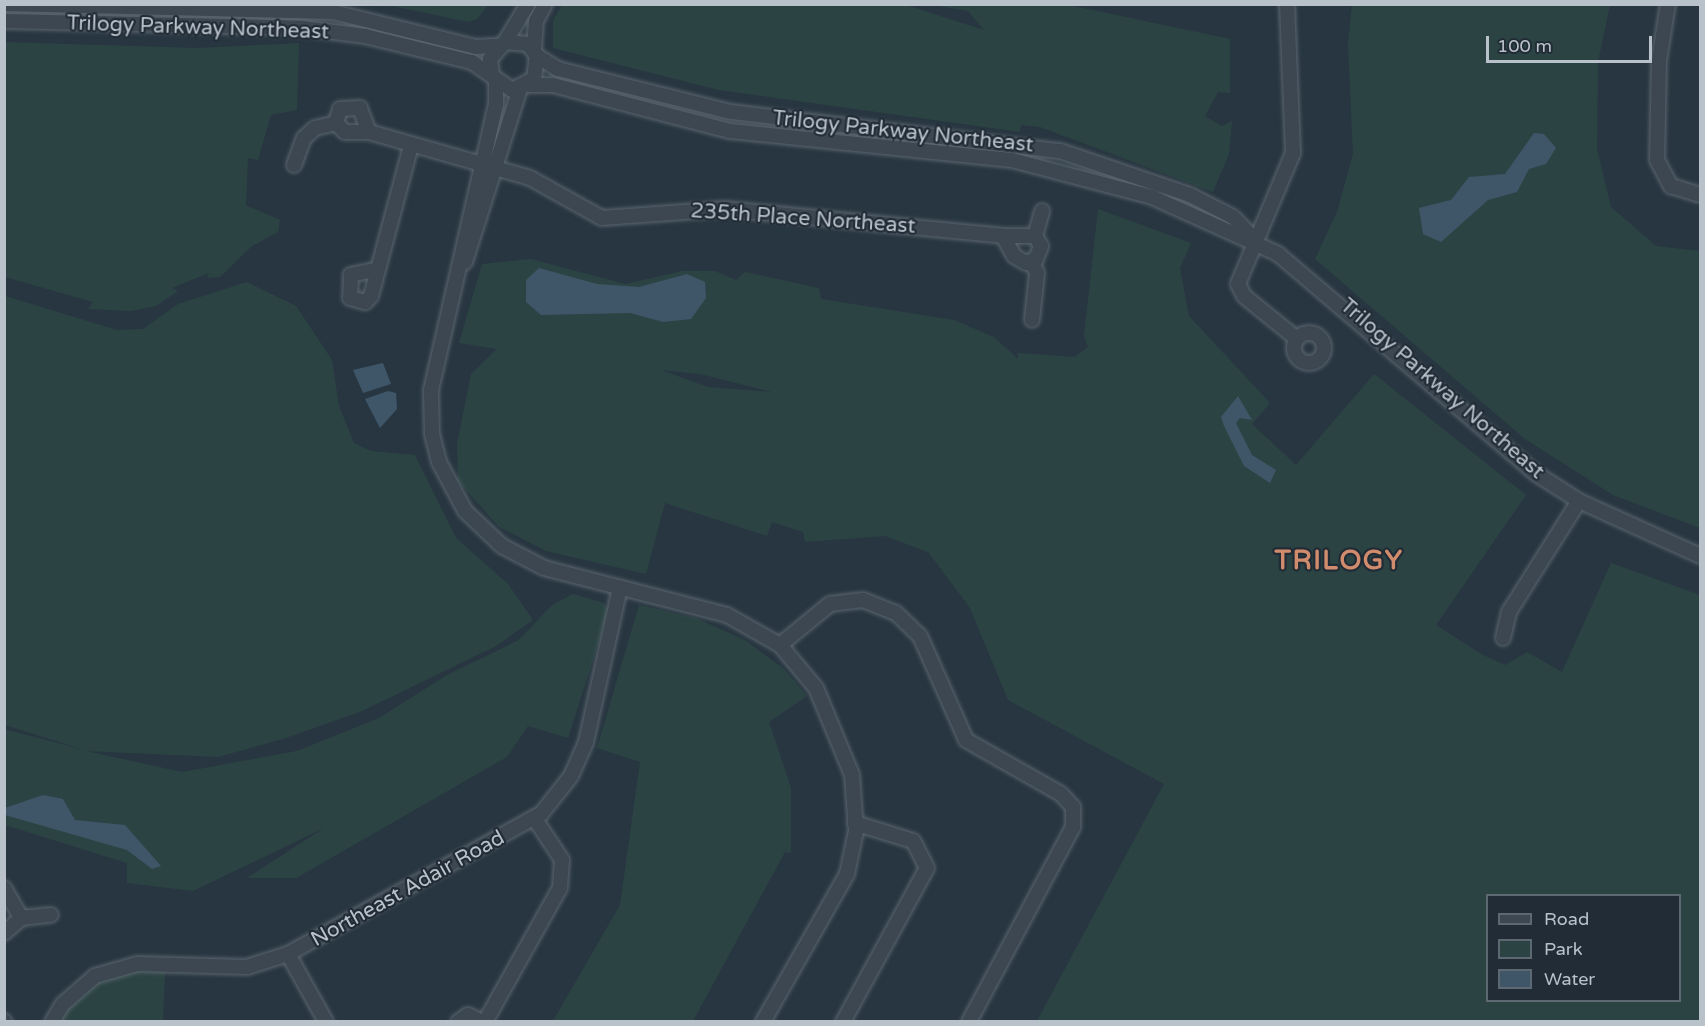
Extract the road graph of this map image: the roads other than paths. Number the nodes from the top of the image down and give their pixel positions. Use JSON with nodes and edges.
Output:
{"nodes":[{"id":1,"x":6,"y":4,"type":"edge"},
{"id":2,"x":528,"y":4,"type":"edge"},
{"id":3,"x":546,"y":4,"type":"edge"},
{"id":4,"x":1287,"y":4,"type":"edge"},
{"id":5,"x":1668,"y":4,"type":"edge"},
{"id":6,"x":4,"y":21,"type":"edge"},
{"id":7,"x":502,"y":44,"type":"junction"},
{"id":8,"x":535,"y":53,"type":"junction"},
{"id":9,"x":494,"y":79,"type":"junction"},
{"id":10,"x":524,"y":87,"type":"junction"},
{"id":11,"x":336,"y":123,"type":"junction"},
{"id":12,"x":369,"y":132,"type":"junction"},
{"id":13,"x":411,"y":146,"type":"junction"},
{"id":14,"x":294,"y":165,"type":"dead end"},
{"id":15,"x":479,"y":165,"type":"junction"},
{"id":16,"x":494,"y":169,"type":"junction"},
{"id":17,"x":1701,"y":195,"type":"edge"},
{"id":18,"x":1042,"y":211,"type":"dead end"},
{"id":19,"x":1003,"y":236,"type":"junction"},
{"id":20,"x":1035,"y":236,"type":"junction"},
{"id":21,"x":1255,"y":241,"type":"junction"},
{"id":22,"x":1032,"y":262,"type":"junction"},
{"id":23,"x":374,"y":270,"type":"dead end"},
{"id":24,"x":1032,"y":320,"type":"dead end"},
{"id":25,"x":445,"y":324,"type":"junction"},
{"id":26,"x":1297,"y":339,"type":"dead end"},
{"id":27,"x":1579,"y":501,"type":"junction"},
{"id":28,"x":1701,"y":556,"type":"edge"},
{"id":29,"x":620,"y":588,"type":"junction"},
{"id":30,"x":1503,"y":638,"type":"dead end"},
{"id":31,"x":780,"y":645,"type":"junction"},
{"id":32,"x":535,"y":819,"type":"junction"},
{"id":33,"x":855,"y":823,"type":"junction"},
{"id":34,"x":4,"y":888,"type":"edge"},
{"id":35,"x":51,"y":915,"type":"dead end"},
{"id":36,"x":21,"y":918,"type":"junction"},
{"id":37,"x":4,"y":933,"type":"edge"},
{"id":38,"x":288,"y":954,"type":"junction"},
{"id":39,"x":52,"y":1022,"type":"edge"},
{"id":40,"x":326,"y":1022,"type":"edge"},
{"id":41,"x":458,"y":1022,"type":"edge"},
{"id":42,"x":484,"y":1022,"type":"edge"},
{"id":43,"x":764,"y":1022,"type":"edge"},
{"id":44,"x":843,"y":1022,"type":"edge"},
{"id":45,"x":969,"y":1022,"type":"edge"}],
"edges":[{"from":1,"to":7,"type":"street","name":"Trilogy Parkway Northeast"},
{"from":2,"to":7,"type":"street"},
{"from":3,"to":8,"type":"street"},
{"from":4,"to":21,"type":"street"},
{"from":5,"to":17,"type":"street"},
{"from":6,"to":9,"type":"street","name":"Trilogy Parkway Northeast"},
{"from":7,"to":8,"type":"street"},
{"from":7,"to":9,"type":"street"},
{"from":8,"to":10,"type":"street"},
{"from":8,"to":21,"type":"street","name":"Trilogy Parkway Northeast"},
{"from":9,"to":10,"type":"street"},
{"from":9,"to":15,"type":"street"},
{"from":10,"to":16,"type":"street"},
{"from":10,"to":21,"type":"street","name":"Trilogy Parkway Northeast"},
{"from":11,"to":12,"type":"street","name":"235th Place Northeast"},
{"from":11,"to":12,"type":"street"},
{"from":11,"to":14,"type":"street"},
{"from":12,"to":13,"type":"street","name":"235th Place Northeast"},
{"from":13,"to":15,"type":"street","name":"235th Place Northeast"},
{"from":13,"to":23,"type":"street"},
{"from":15,"to":16,"type":"street","name":"235th Place Northeast"},
{"from":15,"to":25,"type":"street"},
{"from":16,"to":19,"type":"street","name":"235th Place Northeast"},
{"from":16,"to":25,"type":"street"},
{"from":18,"to":20,"type":"street"},
{"from":19,"to":20,"type":"street","name":"235th Place Northeast"},
{"from":19,"to":22,"type":"street"},
{"from":20,"to":22,"type":"street"},
{"from":21,"to":26,"type":"street"},
{"from":21,"to":27,"type":"street","name":"Trilogy Parkway Northeast"},
{"from":22,"to":24,"type":"street"},
{"from":25,"to":29,"type":"street"},
{"from":27,"to":28,"type":"street","name":"Trilogy Parkway Northeast"},
{"from":27,"to":30,"type":"street"},
{"from":29,"to":31,"type":"street"},
{"from":29,"to":32,"type":"street","name":"Northeast Adair Road"},
{"from":31,"to":33,"type":"street"},
{"from":31,"to":45,"type":"street"},
{"from":32,"to":38,"type":"street","name":"Northeast Adair Road"},
{"from":32,"to":42,"type":"street"},
{"from":33,"to":43,"type":"street"},
{"from":33,"to":44,"type":"street"},
{"from":34,"to":36,"type":"street"},
{"from":35,"to":36,"type":"street"},
{"from":36,"to":37,"type":"street"},
{"from":38,"to":39,"type":"street","name":"Northeast Adair Road"},
{"from":38,"to":40,"type":"street"},
{"from":41,"to":42,"type":"street"}]}
